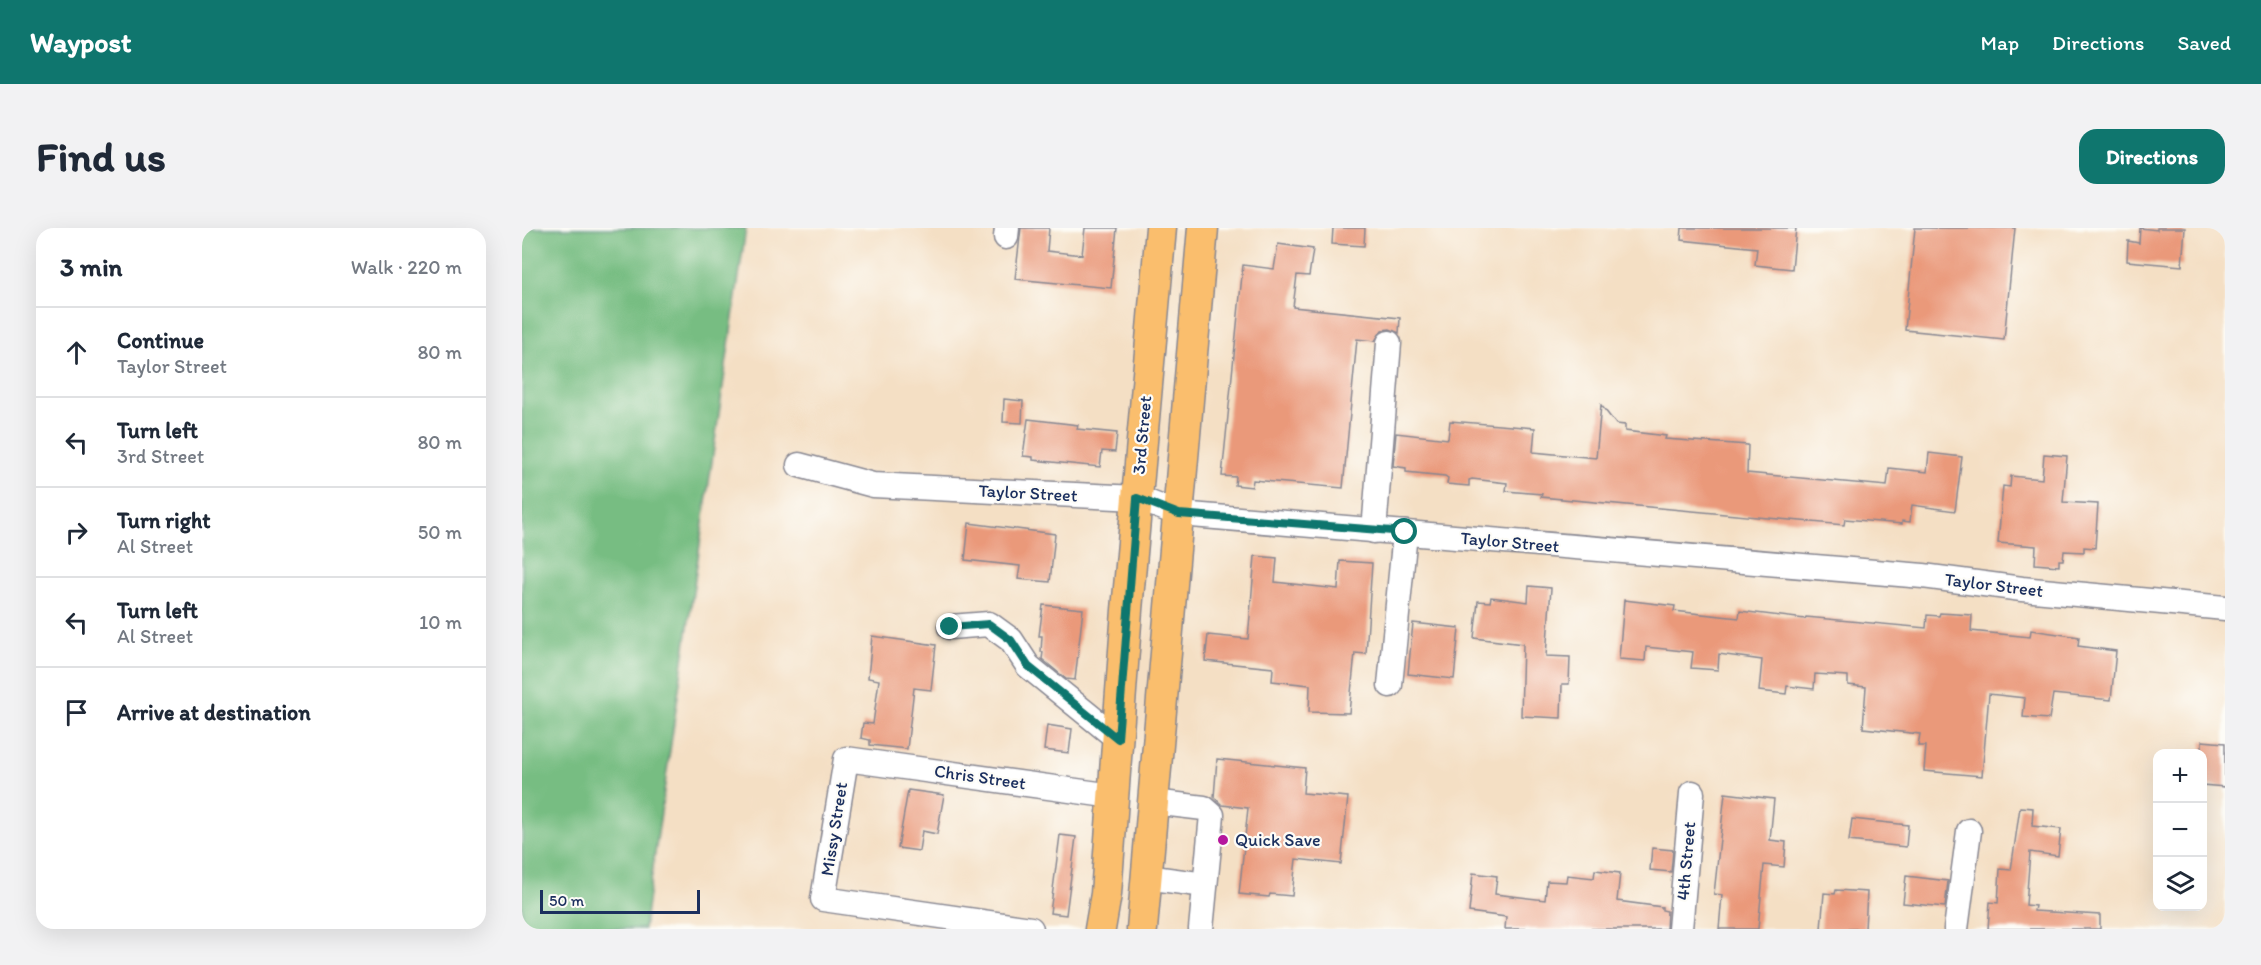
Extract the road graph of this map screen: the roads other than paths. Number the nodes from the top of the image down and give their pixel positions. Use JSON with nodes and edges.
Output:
{"nodes":[{"id":1,"x":1161,"y":228,"type":"edge"},
{"id":2,"x":1203,"y":228,"type":"edge"},
{"id":3,"x":1389,"y":343,"type":"dead end"},
{"id":4,"x":799,"y":465,"type":"dead end"},
{"id":5,"x":1137,"y":498,"type":"junction"},
{"id":6,"x":1179,"y":514,"type":"junction"},
{"id":7,"x":1374,"y":531,"type":"junction"},
{"id":8,"x":1405,"y":532,"type":"junction"},
{"id":9,"x":2225,"y":608,"type":"edge"},
{"id":10,"x":950,"y":627,"type":"dead end"},
{"id":11,"x":1390,"y":685,"type":"dead end"},
{"id":12,"x":1118,"y":739,"type":"junction"},
{"id":13,"x":846,"y":759,"type":"joint"},
{"id":14,"x":1692,"y":793,"type":"dead end"},
{"id":15,"x":1113,"y":796,"type":"junction"},
{"id":16,"x":1153,"y":802,"type":"junction"},
{"id":17,"x":1969,"y":831,"type":"dead end"},
{"id":18,"x":1146,"y":877,"type":"junction"},
{"id":19,"x":1205,"y":885,"type":"junction"},
{"id":20,"x":1031,"y":929,"type":"edge"},
{"id":21,"x":1100,"y":929,"type":"edge"},
{"id":22,"x":1142,"y":929,"type":"edge"},
{"id":23,"x":1201,"y":929,"type":"edge"},
{"id":24,"x":1680,"y":929,"type":"edge"},
{"id":25,"x":1956,"y":929,"type":"edge"}],
"edges":[{"from":1,"to":5,"type":"main road","name":"3rd Street"},
{"from":2,"to":6,"type":"main road"},
{"from":3,"to":7,"type":"street"},
{"from":4,"to":5,"type":"street","name":"Taylor Street"},
{"from":5,"to":6,"type":"street","name":"Taylor Street"},
{"from":5,"to":12,"type":"main road","name":"3rd Street"},
{"from":6,"to":7,"type":"street","name":"Taylor Street"},
{"from":6,"to":16,"type":"main road"},
{"from":7,"to":8,"type":"street","name":"Taylor Street"},
{"from":8,"to":9,"type":"street","name":"Taylor Street"},
{"from":8,"to":11,"type":"street"},
{"from":10,"to":12,"type":"street"},
{"from":12,"to":15,"type":"main road","name":"3rd Street"},
{"from":13,"to":15,"type":"street","name":"Chris Street"},
{"from":13,"to":20,"type":"street","name":"Missy Street"},
{"from":14,"to":24,"type":"street","name":"4th Street"},
{"from":15,"to":21,"type":"main road","name":"3rd Street"},
{"from":16,"to":18,"type":"main road"},
{"from":16,"to":19,"type":"street"},
{"from":17,"to":25,"type":"street"},
{"from":18,"to":19,"type":"street"},
{"from":18,"to":22,"type":"main road"},
{"from":19,"to":23,"type":"street"}]}
